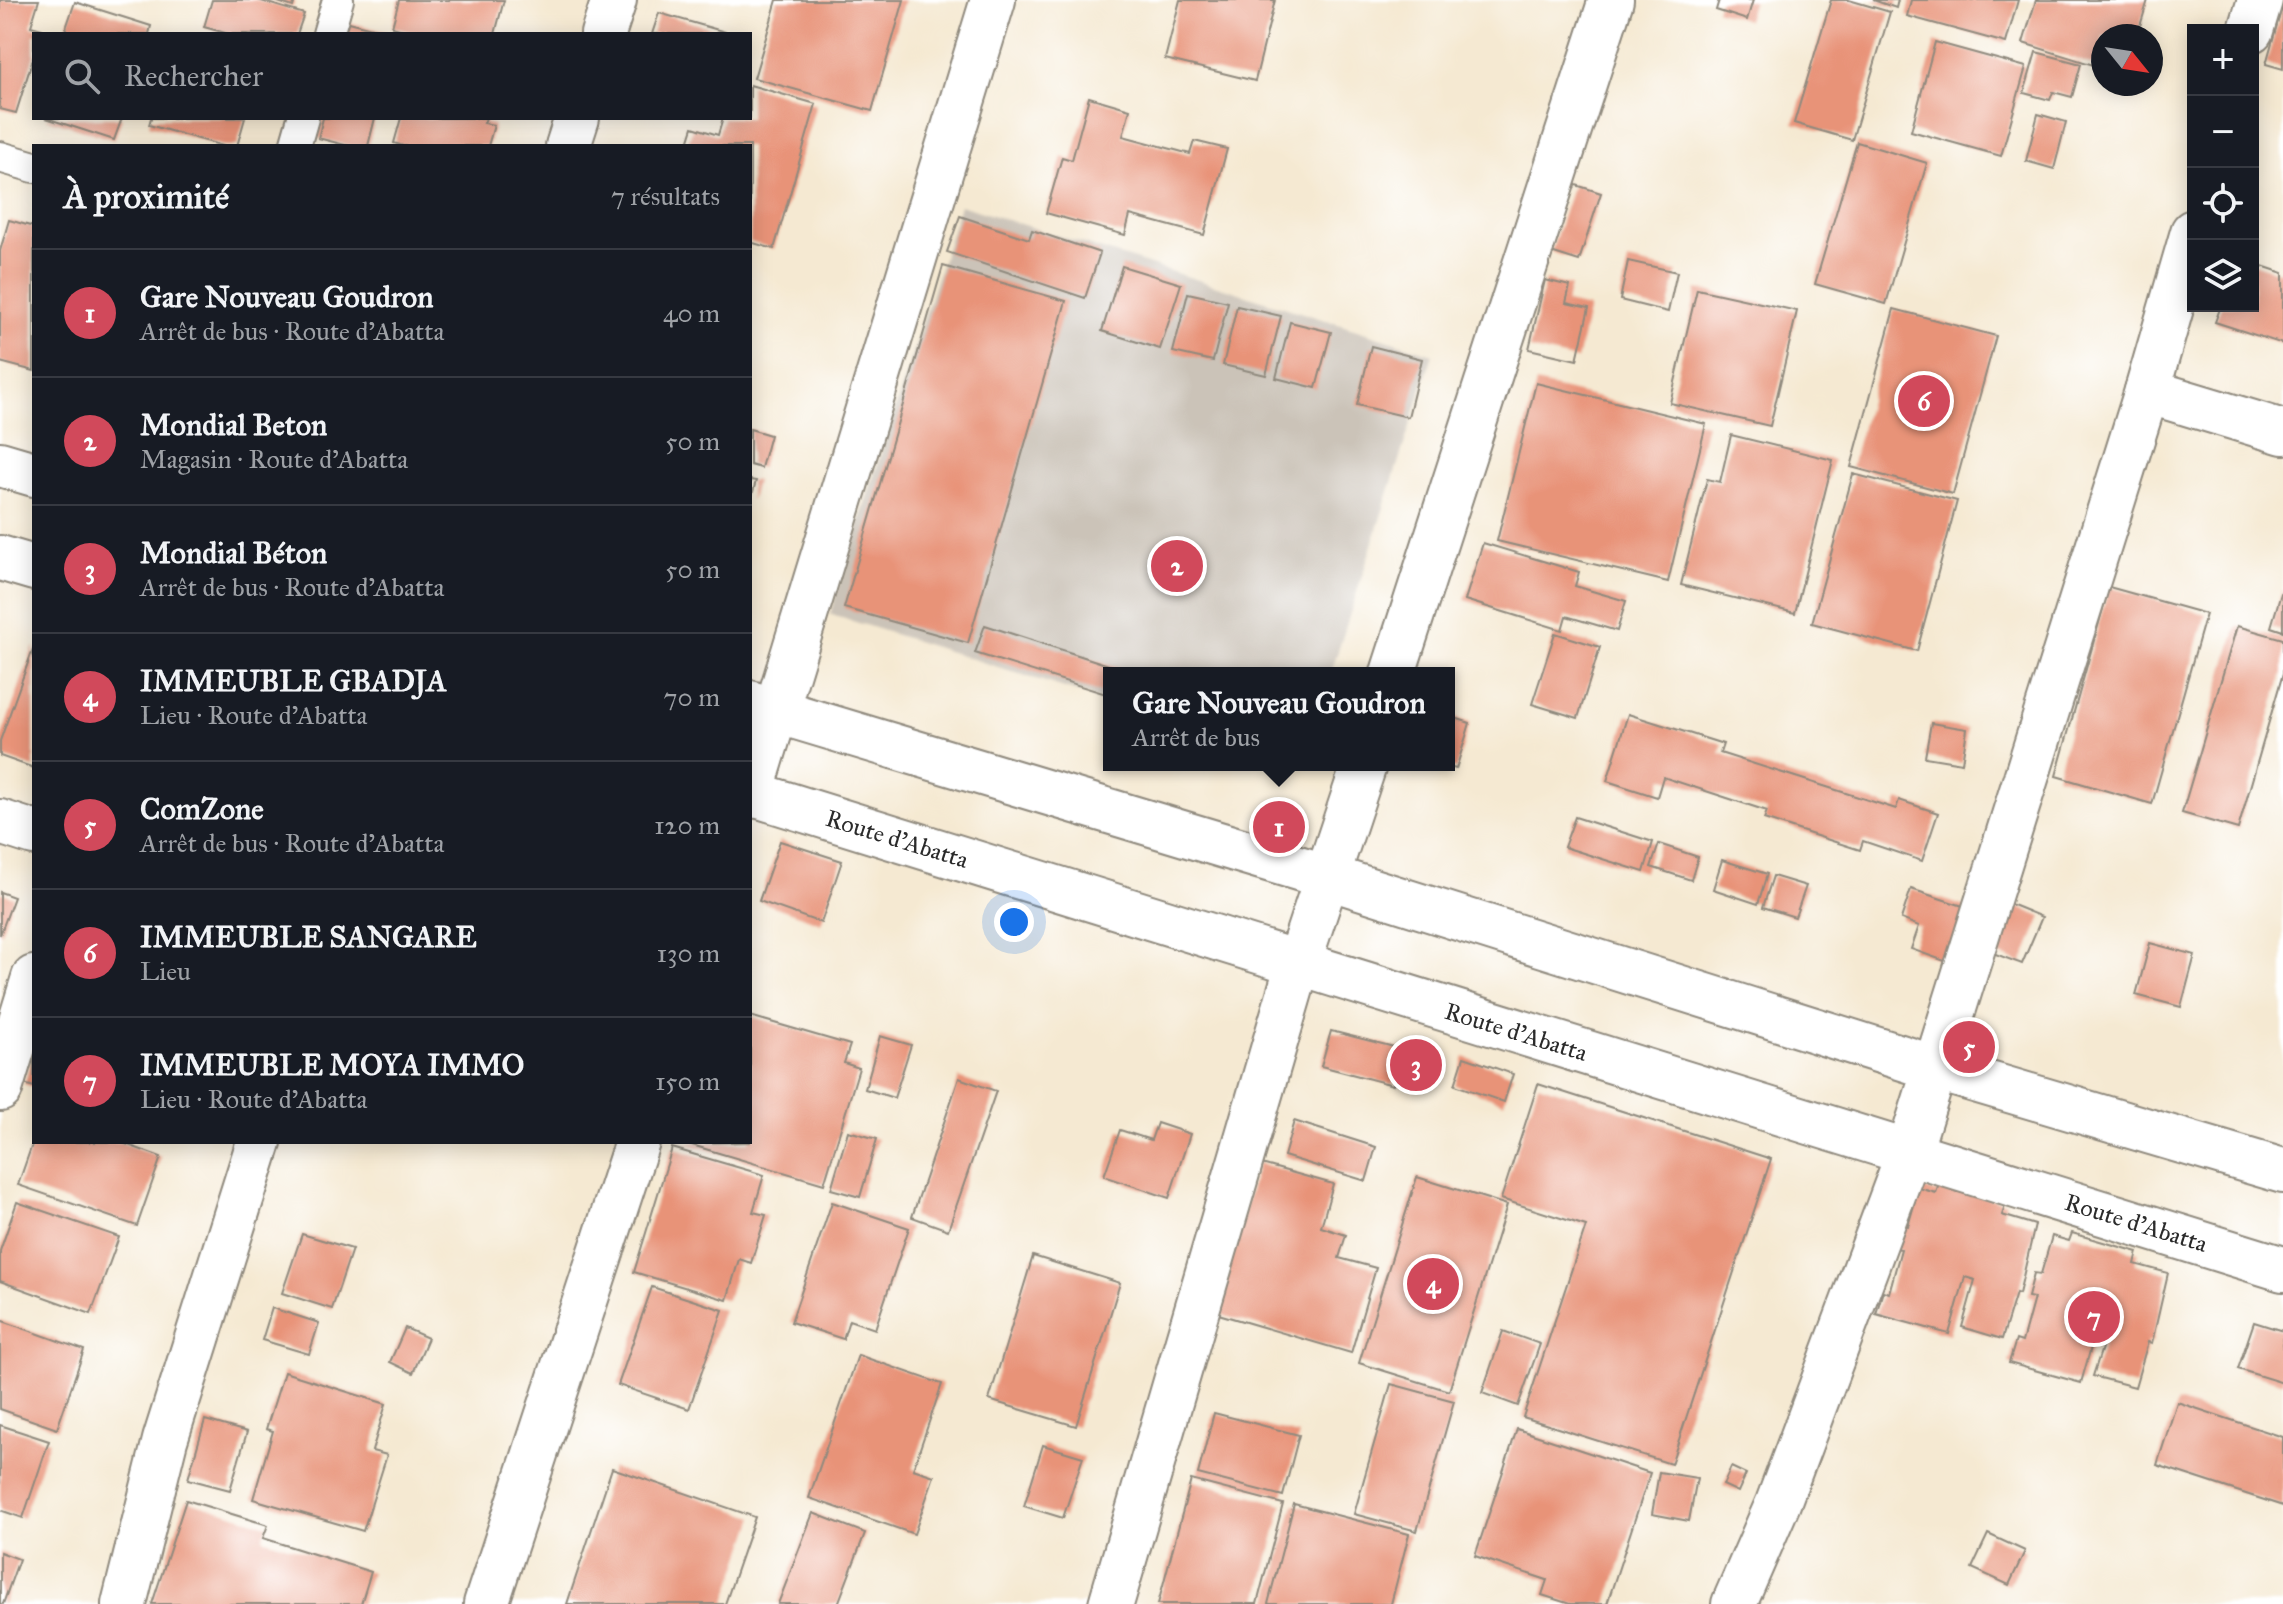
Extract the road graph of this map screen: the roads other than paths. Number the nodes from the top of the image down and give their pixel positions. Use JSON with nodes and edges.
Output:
{"nodes":[{"id":1,"x":338,"y":0,"type":"edge"},
{"id":2,"x":614,"y":0,"type":"edge"},
{"id":3,"x":993,"y":0,"type":"edge"},
{"id":4,"x":1611,"y":0,"type":"edge"},
{"id":5,"x":2260,"y":0,"type":"edge"},
{"id":6,"x":2253,"y":24,"type":"edge"},
{"id":7,"x":329,"y":32,"type":"edge"},
{"id":8,"x":604,"y":32,"type":"edge"},
{"id":9,"x":302,"y":120,"type":"edge"},
{"id":10,"x":576,"y":120,"type":"edge"},
{"id":11,"x":296,"y":144,"type":"edge"},
{"id":12,"x":569,"y":144,"type":"edge"},
{"id":13,"x":0,"y":157,"type":"edge"},
{"id":14,"x":32,"y":166,"type":"edge"},
{"id":15,"x":2191,"y":240,"type":"edge"},
{"id":16,"x":2147,"y":391,"type":"junction"},
{"id":17,"x":2283,"y":432,"type":"edge"},
{"id":18,"x":0,"y":464,"type":"edge"},
{"id":19,"x":32,"y":473,"type":"edge"},
{"id":20,"x":0,"y":558,"type":"edge"},
{"id":21,"x":32,"y":567,"type":"edge"},
{"id":22,"x":1395,"y":667,"type":"edge"},
{"id":23,"x":763,"y":707,"type":"edge"},
{"id":24,"x":1362,"y":771,"type":"edge"},
{"id":25,"x":752,"y":781,"type":"edge"},
{"id":26,"x":752,"y":795,"type":"edge"},
{"id":27,"x":0,"y":822,"type":"edge"},
{"id":28,"x":32,"y":832,"type":"edge"},
{"id":29,"x":1328,"y":877,"type":"junction"},
{"id":30,"x":1298,"y":964,"type":"junction"},
{"id":31,"x":32,"y":985,"type":"edge"},
{"id":32,"x":1935,"y":1068,"type":"junction"},
{"id":33,"x":0,"y":1089,"type":"edge"},
{"id":34,"x":258,"y":1144,"type":"edge"},
{"id":35,"x":636,"y":1144,"type":"edge"},
{"id":36,"x":1909,"y":1152,"type":"junction"},
{"id":37,"x":2283,"y":1171,"type":"edge"},
{"id":38,"x":2283,"y":1269,"type":"edge"},
{"id":39,"x":124,"y":1604,"type":"edge"},
{"id":40,"x":486,"y":1604,"type":"edge"},
{"id":41,"x":1111,"y":1604,"type":"edge"},
{"id":42,"x":1734,"y":1604,"type":"edge"}],
"edges":[{"from":1,"to":7,"type":"lane"},
{"from":2,"to":8,"type":"street"},
{"from":3,"to":23,"type":"street"},
{"from":4,"to":22,"type":"street"},
{"from":5,"to":6,"type":"street"},
{"from":9,"to":11,"type":"lane"},
{"from":10,"to":12,"type":"street"},
{"from":13,"to":14,"type":"lane"},
{"from":15,"to":16,"type":"street"},
{"from":16,"to":17,"type":"street"},
{"from":16,"to":32,"type":"street"},
{"from":18,"to":19,"type":"street"},
{"from":20,"to":21,"type":"street"},
{"from":23,"to":25,"type":"street"},
{"from":23,"to":29,"type":"street"},
{"from":24,"to":29,"type":"street"},
{"from":26,"to":30,"type":"street","name":"Route d'Abatta"},
{"from":27,"to":28,"type":"street"},
{"from":29,"to":30,"type":"street"},
{"from":29,"to":32,"type":"street"},
{"from":30,"to":36,"type":"street","name":"Route d'Abatta"},
{"from":30,"to":41,"type":"street"},
{"from":31,"to":33,"type":"street"},
{"from":32,"to":36,"type":"street"},
{"from":32,"to":37,"type":"street"},
{"from":34,"to":39,"type":"street"},
{"from":35,"to":40,"type":"street"},
{"from":36,"to":38,"type":"street","name":"Route d'Abatta"},
{"from":36,"to":42,"type":"street"}]}
